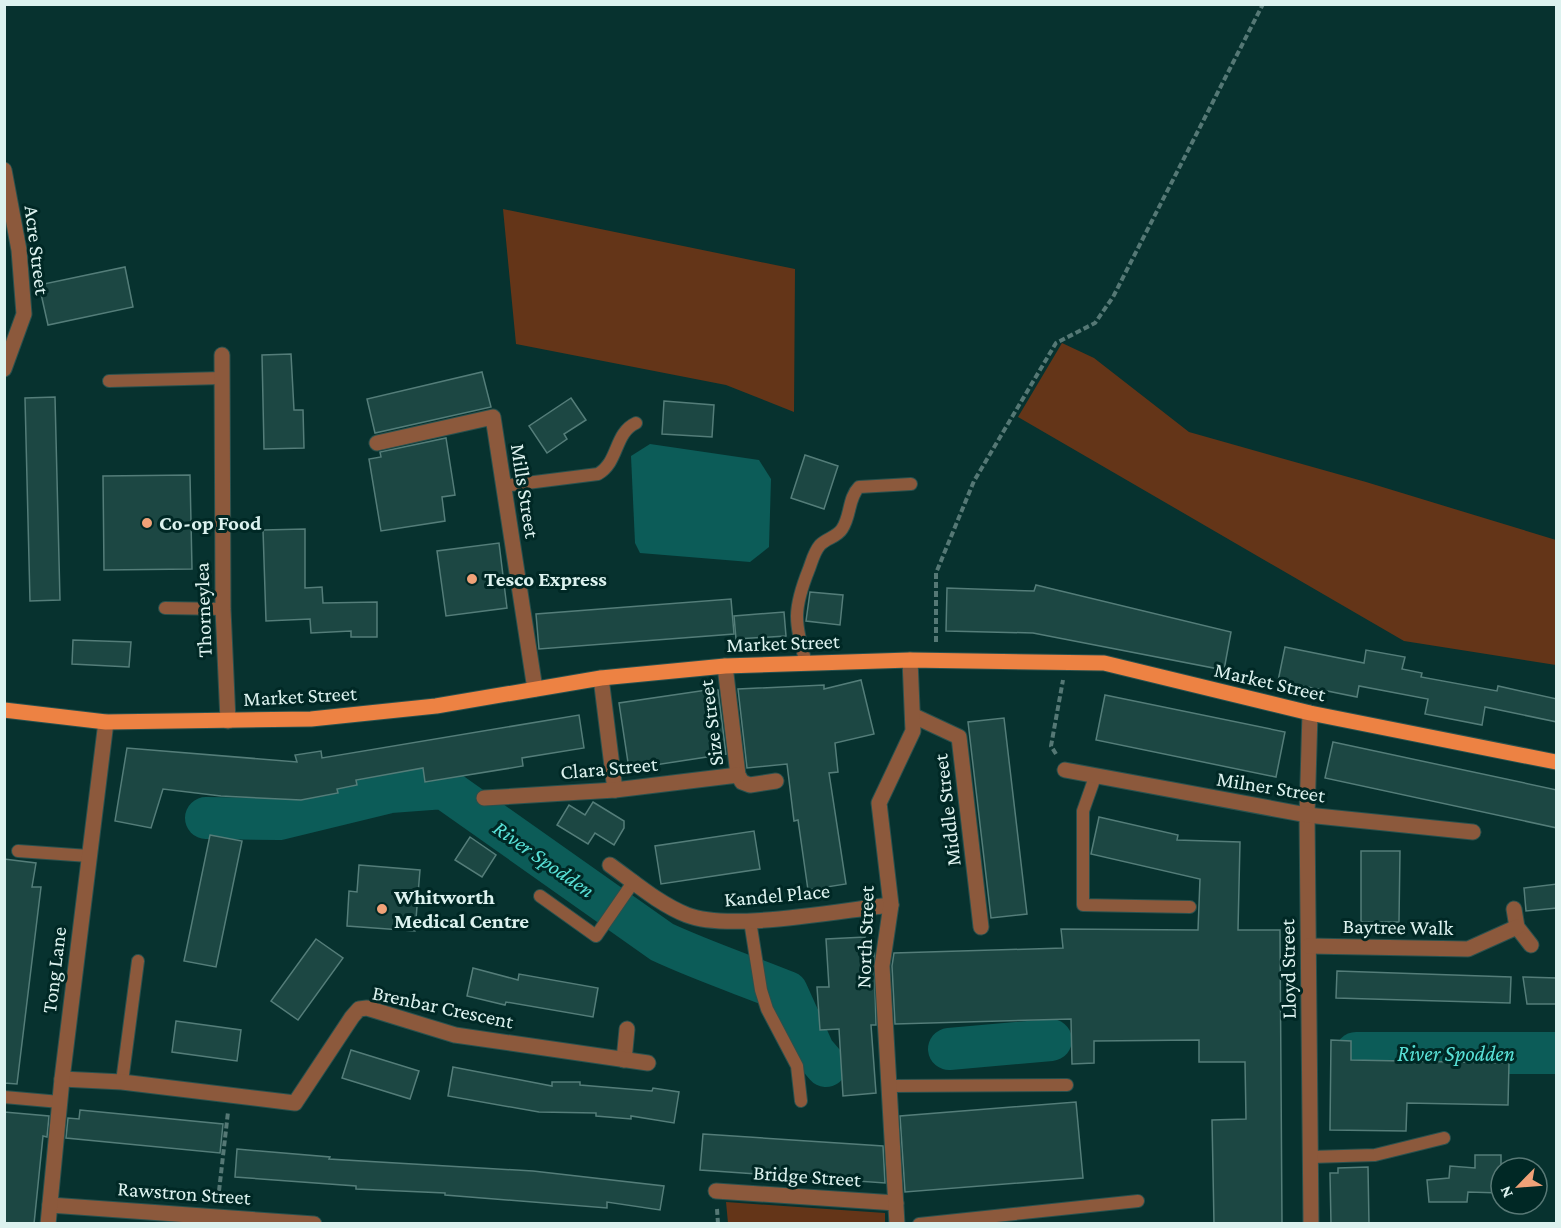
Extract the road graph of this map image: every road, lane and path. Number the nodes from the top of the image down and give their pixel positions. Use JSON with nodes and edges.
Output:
{"nodes":[{"id":1,"x":1263,"y":4,"type":"edge"},
{"id":2,"x":4,"y":170,"type":"edge"},
{"id":3,"x":222,"y":355,"type":"dead end"},
{"id":4,"x":6,"y":362,"type":"edge"},
{"id":5,"x":222,"y":378,"type":"junction"},
{"id":6,"x":109,"y":381,"type":"dead end"},
{"id":7,"x":636,"y":423,"type":"dead end"},
{"id":8,"x":377,"y":443,"type":"dead end"},
{"id":9,"x":911,"y":484,"type":"dead end"},
{"id":10,"x":503,"y":486,"type":"junction"},
{"id":11,"x":165,"y":608,"type":"dead end"},
{"id":12,"x":223,"y":609,"type":"junction"},
{"id":13,"x":910,"y":660,"type":"junction"},
{"id":14,"x":936,"y":661,"type":"junction"},
{"id":15,"x":806,"y":663,"type":"junction"},
{"id":16,"x":725,"y":666,"type":"junction"},
{"id":17,"x":600,"y":678,"type":"junction"},
{"id":18,"x":1063,"y":679,"type":"dead end"},
{"id":19,"x":535,"y":689,"type":"junction"},
{"id":20,"x":4,"y":710,"type":"edge"},
{"id":21,"x":1310,"y":714,"type":"junction"},
{"id":22,"x":914,"y":716,"type":"junction"},
{"id":23,"x":228,"y":721,"type":"junction"},
{"id":24,"x":106,"y":722,"type":"junction"},
{"id":25,"x":1051,"y":746,"type":"dead end"},
{"id":26,"x":1557,"y":762,"type":"edge"},
{"id":27,"x":1065,"y":770,"type":"dead end"},
{"id":28,"x":738,"y":775,"type":"junction"},
{"id":29,"x":1095,"y":777,"type":"junction"},
{"id":30,"x":776,"y":781,"type":"dead end"},
{"id":31,"x":615,"y":790,"type":"junction"},
{"id":32,"x":484,"y":798,"type":"dead end"},
{"id":33,"x":1307,"y":815,"type":"junction"},
{"id":34,"x":1473,"y":832,"type":"dead end"},
{"id":35,"x":18,"y":851,"type":"dead end"},
{"id":36,"x":89,"y":856,"type":"junction"},
{"id":37,"x":610,"y":865,"type":"dead end"},
{"id":38,"x":630,"y":887,"type":"junction"},
{"id":39,"x":540,"y":896,"type":"dead end"},
{"id":40,"x":891,"y":905,"type":"junction"},
{"id":41,"x":1190,"y":907,"type":"dead end"},
{"id":42,"x":1514,"y":909,"type":"dead end"},
{"id":43,"x":750,"y":921,"type":"junction"},
{"id":44,"x":981,"y":927,"type":"dead end"},
{"id":45,"x":1517,"y":927,"type":"junction"},
{"id":46,"x":1531,"y":945,"type":"dead end"},
{"id":47,"x":1309,"y":946,"type":"junction"},
{"id":48,"x":138,"y":961,"type":"dead end"},
{"id":49,"x":627,"y":1029,"type":"dead end"},
{"id":50,"x":624,"y":1060,"type":"junction"},
{"id":51,"x":648,"y":1063,"type":"dead end"},
{"id":52,"x":62,"y":1079,"type":"junction"},
{"id":53,"x":122,"y":1082,"type":"junction"},
{"id":54,"x":1067,"y":1085,"type":"dead end"},
{"id":55,"x":889,"y":1086,"type":"junction"},
{"id":56,"x":230,"y":1095,"type":"junction"},
{"id":57,"x":4,"y":1097,"type":"edge"},
{"id":58,"x":801,"y":1101,"type":"dead end"},
{"id":59,"x":60,"y":1102,"type":"junction"},
{"id":60,"x":1444,"y":1138,"type":"dead end"},
{"id":61,"x":1311,"y":1157,"type":"junction"},
{"id":62,"x":716,"y":1191,"type":"dead end"},
{"id":63,"x":1138,"y":1201,"type":"dead end"},
{"id":64,"x":896,"y":1203,"type":"junction"},
{"id":65,"x":50,"y":1205,"type":"junction"},
{"id":66,"x":216,"y":1216,"type":"junction"},
{"id":67,"x":151,"y":1217,"type":"edge"},
{"id":68,"x":290,"y":1223,"type":"edge"},
{"id":69,"x":48,"y":1224,"type":"edge"},
{"id":70,"x":314,"y":1224,"type":"edge"},
{"id":71,"x":897,"y":1224,"type":"edge"},
{"id":72,"x":919,"y":1224,"type":"edge"},
{"id":73,"x":1311,"y":1224,"type":"edge"}],
"edges":[{"from":1,"to":14,"type":"path"},
{"from":2,"to":4,"type":"street","name":"Acre Street"},
{"from":3,"to":5,"type":"street","name":"Thorneylea"},
{"from":5,"to":6,"type":"lane"},
{"from":5,"to":12,"type":"street","name":"Thorneylea"},
{"from":7,"to":10,"type":"lane"},
{"from":8,"to":10,"type":"street","name":"Mills Street"},
{"from":9,"to":15,"type":"lane"},
{"from":10,"to":19,"type":"street","name":"Mills Street"},
{"from":11,"to":12,"type":"lane"},
{"from":12,"to":23,"type":"street","name":"Thorneylea"},
{"from":13,"to":14,"type":"main road","name":"Market Street"},
{"from":13,"to":15,"type":"main road","name":"Market Street"},
{"from":13,"to":22,"type":"street","name":"North Street"},
{"from":14,"to":21,"type":"main road","name":"Market Street"},
{"from":15,"to":16,"type":"main road","name":"Market Street"},
{"from":16,"to":17,"type":"main road","name":"Market Street"},
{"from":16,"to":28,"type":"street","name":"Size Street"},
{"from":17,"to":19,"type":"main road","name":"Market Street"},
{"from":17,"to":31,"type":"street"},
{"from":18,"to":25,"type":"path"},
{"from":19,"to":23,"type":"main road","name":"Market Street"},
{"from":20,"to":24,"type":"main road","name":"Market Street"},
{"from":21,"to":26,"type":"main road","name":"Market Street"},
{"from":21,"to":33,"type":"street","name":"Lloyd Street"},
{"from":22,"to":40,"type":"street","name":"North Street"},
{"from":22,"to":44,"type":"street","name":"Middle Street"},
{"from":23,"to":24,"type":"main road","name":"Market Street"},
{"from":24,"to":36,"type":"street","name":"Tong Lane"},
{"from":27,"to":29,"type":"street","name":"Milner Street"},
{"from":28,"to":30,"type":"street"},
{"from":28,"to":31,"type":"street","name":"Clara Street"},
{"from":29,"to":33,"type":"street","name":"Milner Street"},
{"from":29,"to":41,"type":"lane"},
{"from":31,"to":32,"type":"street","name":"Clara Street"},
{"from":33,"to":34,"type":"street","name":"Milner Street"},
{"from":33,"to":47,"type":"street","name":"Lloyd Street"},
{"from":35,"to":36,"type":"lane"},
{"from":36,"to":52,"type":"street","name":"Tong Lane"},
{"from":37,"to":38,"type":"street","name":"Kandel Place"},
{"from":38,"to":39,"type":"lane"},
{"from":38,"to":43,"type":"street","name":"Kandel Place"},
{"from":40,"to":43,"type":"street","name":"Kandel Place"},
{"from":40,"to":55,"type":"street","name":"North Street"},
{"from":42,"to":45,"type":"street"},
{"from":43,"to":58,"type":"lane"},
{"from":45,"to":46,"type":"street"},
{"from":45,"to":47,"type":"street","name":"Baytree Walk"},
{"from":47,"to":61,"type":"street","name":"Lloyd Street"},
{"from":48,"to":53,"type":"lane"},
{"from":49,"to":50,"type":"street"},
{"from":50,"to":51,"type":"street","name":"Brenbar Crescent"},
{"from":50,"to":56,"type":"street","name":"Brenbar Crescent"},
{"from":52,"to":53,"type":"street","name":"Brenbar Crescent"},
{"from":52,"to":59,"type":"street","name":"Tong Lane"},
{"from":53,"to":56,"type":"street","name":"Brenbar Crescent"},
{"from":54,"to":55,"type":"lane"},
{"from":55,"to":64,"type":"street","name":"North Street"},
{"from":56,"to":66,"type":"path"},
{"from":57,"to":59,"type":"lane"},
{"from":59,"to":65,"type":"street","name":"Tong Lane"},
{"from":60,"to":61,"type":"lane"},
{"from":61,"to":73,"type":"street","name":"Lloyd Street"},
{"from":62,"to":64,"type":"street","name":"Bridge Street"},
{"from":63,"to":72,"type":"lane"},
{"from":64,"to":71,"type":"street","name":"North Street"},
{"from":65,"to":67,"type":"street","name":"Rawstron Street"},
{"from":65,"to":69,"type":"street","name":"Tong Lane"},
{"from":66,"to":67,"type":"street","name":"Rawstron Street"},
{"from":66,"to":68,"type":"street","name":"Rawstron Street"},
{"from":68,"to":70,"type":"street","name":"Rawstron Street"}]}
